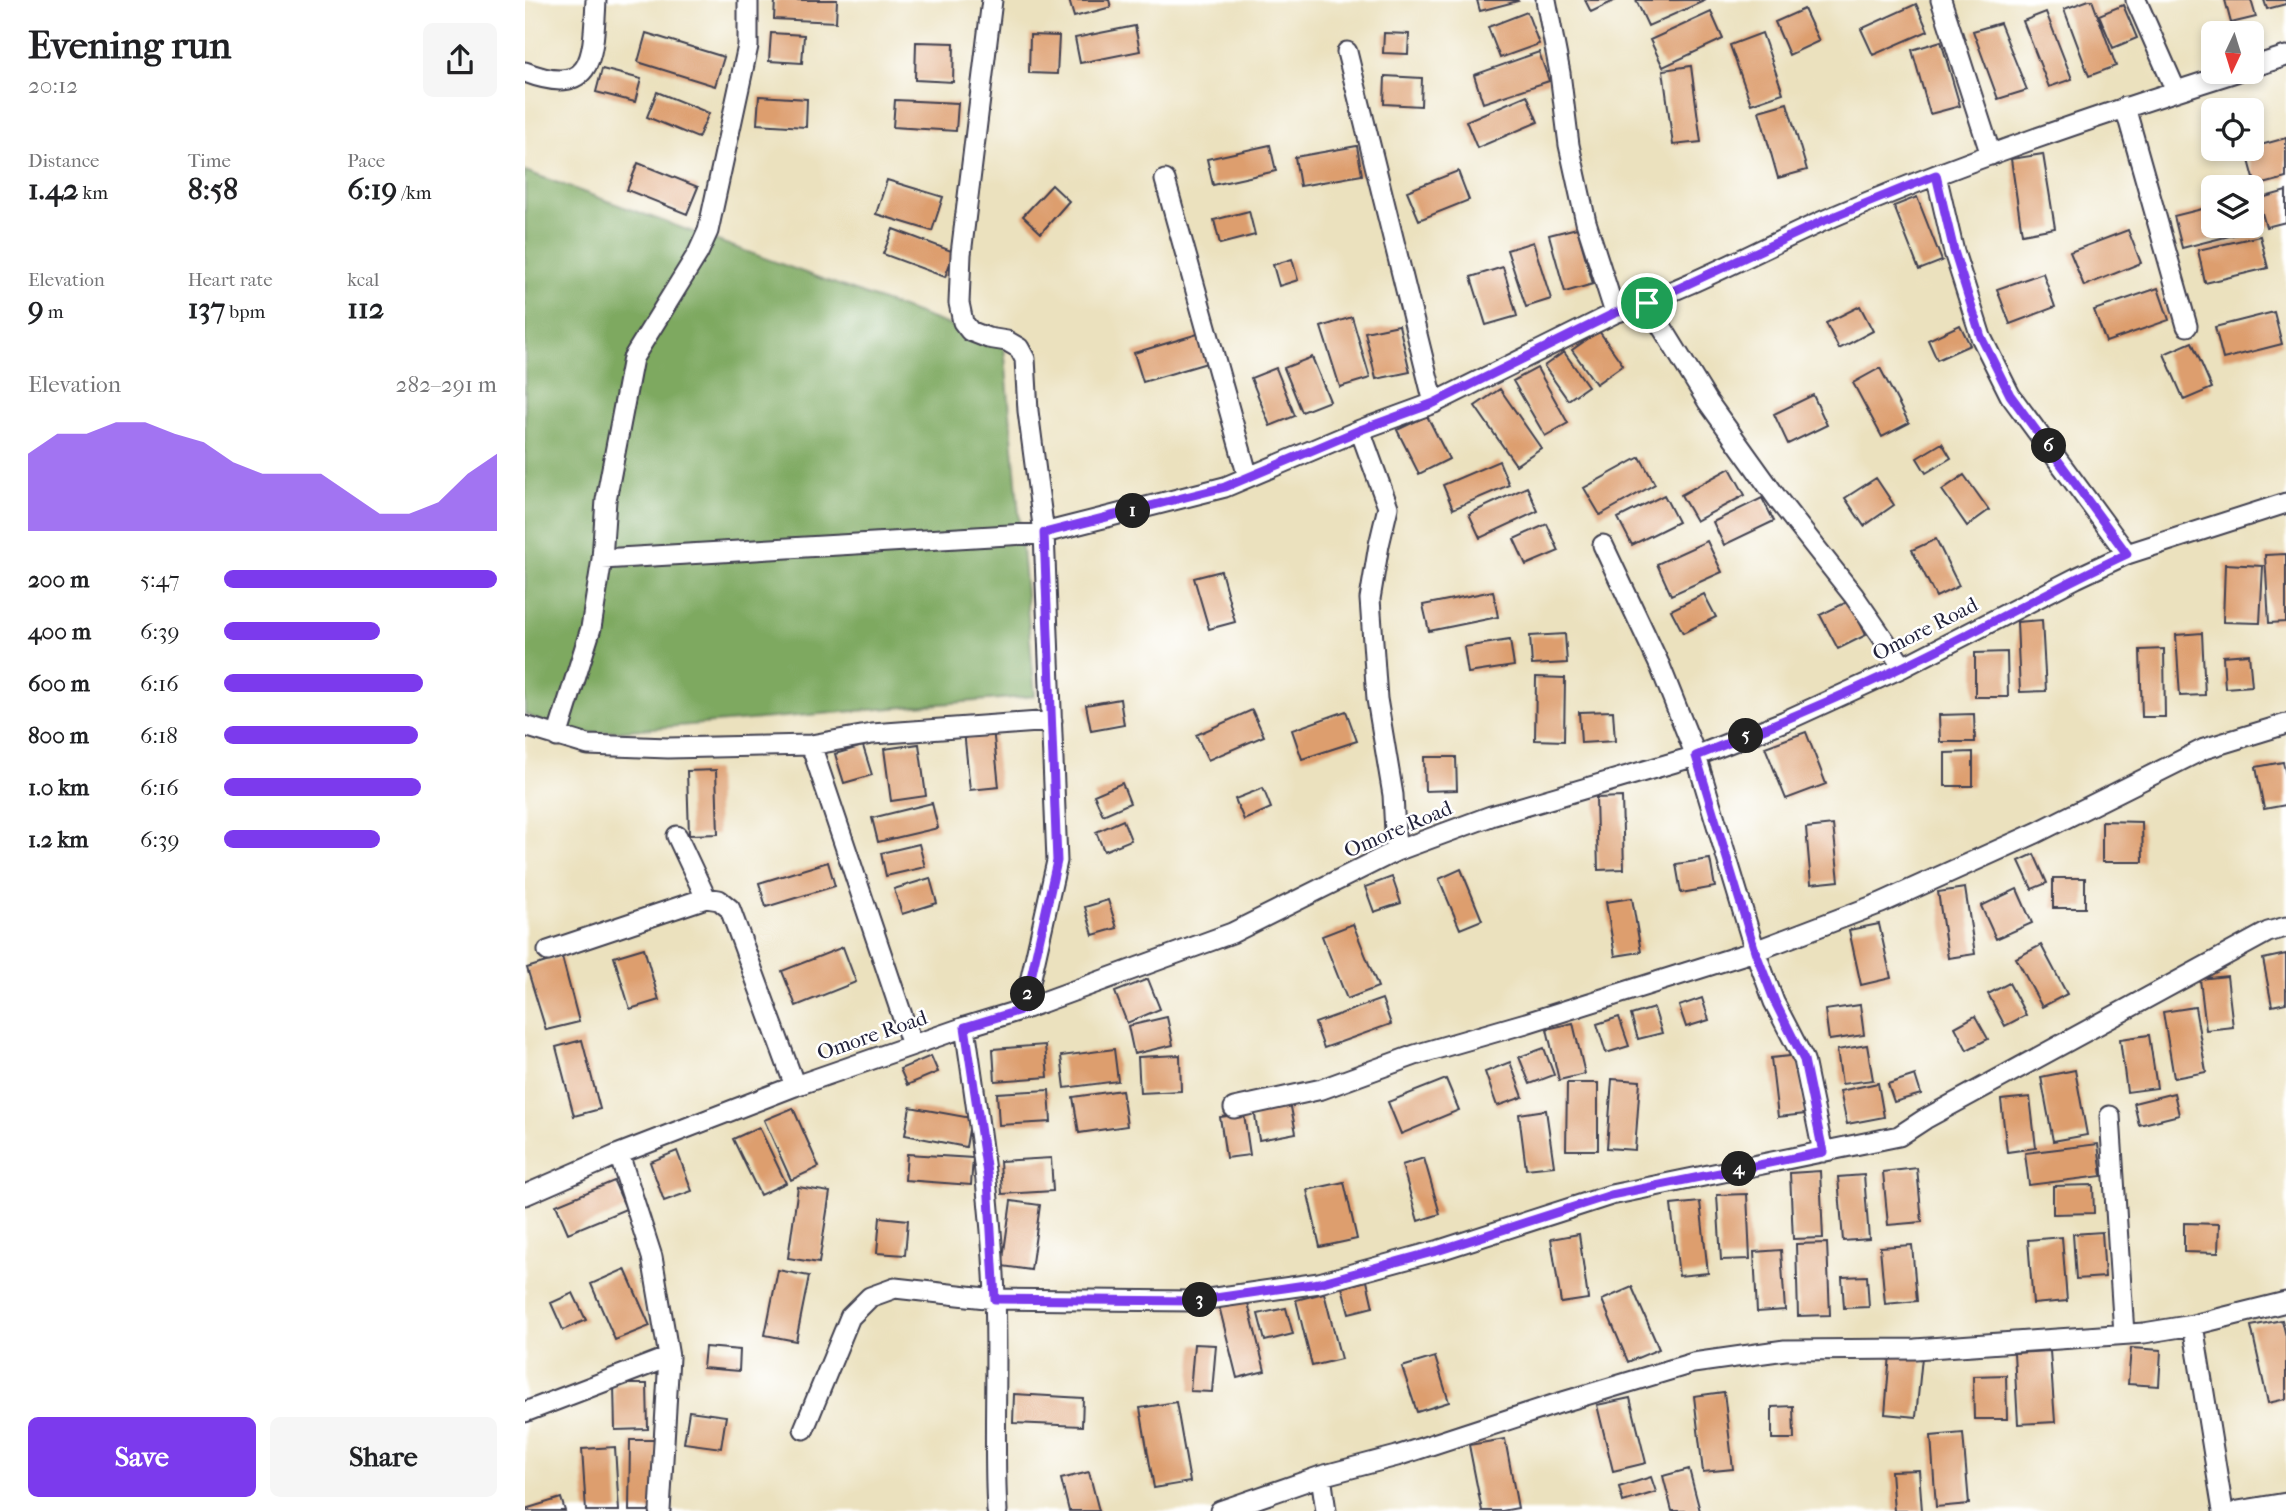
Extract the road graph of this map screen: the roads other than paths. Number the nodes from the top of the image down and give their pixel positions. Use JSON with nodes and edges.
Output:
{"nodes":[{"id":1,"x":596,"y":0,"type":"edge"},
{"id":2,"x":748,"y":0,"type":"edge"},
{"id":3,"x":992,"y":0,"type":"edge"},
{"id":4,"x":1546,"y":0,"type":"edge"},
{"id":5,"x":1941,"y":0,"type":"edge"},
{"id":6,"x":2136,"y":0,"type":"edge"},
{"id":7,"x":1347,"y":52,"type":"dead end"},
{"id":8,"x":2286,"y":56,"type":"edge"},
{"id":9,"x":2265,"y":63,"type":"edge"},
{"id":10,"x":525,"y":72,"type":"edge"},
{"id":11,"x":2201,"y":83,"type":"edge"},
{"id":12,"x":2176,"y":91,"type":"junction"},
{"id":13,"x":2125,"y":107,"type":"junction"},
{"id":14,"x":1991,"y":155,"type":"junction"},
{"id":15,"x":1936,"y":175,"type":"junction"},
{"id":16,"x":1165,"y":180,"type":"dead end"},
{"id":17,"x":1647,"y":303,"type":"junction"},
{"id":18,"x":1615,"y":313,"type":"junction"},
{"id":19,"x":2187,"y":326,"type":"dead end"},
{"id":20,"x":1434,"y":403,"type":"junction"},
{"id":21,"x":1360,"y":430,"type":"junction"},
{"id":22,"x":1248,"y":477,"type":"junction"},
{"id":23,"x":2286,"y":503,"type":"edge"},
{"id":24,"x":1044,"y":533,"type":"junction"},
{"id":25,"x":1603,"y":545,"type":"dead end"},
{"id":26,"x":2127,"y":554,"type":"junction"},
{"id":27,"x":602,"y":559,"type":"junction"},
{"id":28,"x":1903,"y":667,"type":"junction"},
{"id":29,"x":1052,"y":721,"type":"junction"},
{"id":30,"x":2286,"y":724,"type":"edge"},
{"id":31,"x":525,"y":726,"type":"edge"},
{"id":32,"x":557,"y":737,"type":"junction"},
{"id":33,"x":811,"y":745,"type":"junction"},
{"id":34,"x":1696,"y":756,"type":"junction"},
{"id":35,"x":677,"y":836,"type":"dead end"},
{"id":36,"x":1396,"y":851,"type":"junction"},
{"id":37,"x":706,"y":898,"type":"junction"},
{"id":38,"x":2286,"y":927,"type":"edge"},
{"id":39,"x":548,"y":951,"type":"dead end"},
{"id":40,"x":1755,"y":951,"type":"junction"},
{"id":41,"x":1024,"y":1009,"type":"junction"},
{"id":42,"x":965,"y":1027,"type":"junction"},
{"id":43,"x":912,"y":1045,"type":"junction"},
{"id":44,"x":795,"y":1086,"type":"junction"},
{"id":45,"x":1234,"y":1108,"type":"dead end"},
{"id":46,"x":2110,"y":1116,"type":"dead end"},
{"id":47,"x":1823,"y":1152,"type":"junction"},
{"id":48,"x":619,"y":1154,"type":"junction"},
{"id":49,"x":525,"y":1195,"type":"edge"},
{"id":50,"x":995,"y":1299,"type":"junction"},
{"id":51,"x":2286,"y":1302,"type":"edge"},
{"id":52,"x":2193,"y":1325,"type":"junction"},
{"id":53,"x":2124,"y":1334,"type":"junction"},
{"id":54,"x":669,"y":1357,"type":"junction"},
{"id":55,"x":525,"y":1412,"type":"edge"},
{"id":56,"x":804,"y":1429,"type":"dead end"},
{"id":57,"x":1321,"y":1476,"type":"junction"},
{"id":58,"x":2286,"y":1503,"type":"edge"},
{"id":59,"x":660,"y":1511,"type":"edge"},
{"id":60,"x":997,"y":1511,"type":"edge"},
{"id":61,"x":1220,"y":1511,"type":"edge"},
{"id":62,"x":1326,"y":1511,"type":"edge"},
{"id":63,"x":2223,"y":1511,"type":"edge"},
{"id":64,"x":2238,"y":1511,"type":"edge"}],
"edges":[{"from":1,"to":10,"type":"street"},
{"from":2,"to":27,"type":"street"},
{"from":3,"to":24,"type":"street"},
{"from":4,"to":18,"type":"street"},
{"from":5,"to":14,"type":"street"},
{"from":6,"to":12,"type":"street"},
{"from":7,"to":20,"type":"street"},
{"from":8,"to":9,"type":"street"},
{"from":11,"to":12,"type":"street"},
{"from":12,"to":13,"type":"street"},
{"from":13,"to":14,"type":"street"},
{"from":13,"to":19,"type":"street"},
{"from":14,"to":15,"type":"street"},
{"from":15,"to":17,"type":"street"},
{"from":15,"to":26,"type":"street"},
{"from":16,"to":22,"type":"street"},
{"from":17,"to":18,"type":"street"},
{"from":17,"to":28,"type":"street"},
{"from":18,"to":20,"type":"street"},
{"from":20,"to":21,"type":"street"},
{"from":21,"to":22,"type":"street"},
{"from":21,"to":36,"type":"street"},
{"from":22,"to":24,"type":"street"},
{"from":23,"to":26,"type":"street","name":"Omore Road"},
{"from":24,"to":27,"type":"street"},
{"from":24,"to":29,"type":"street"},
{"from":25,"to":34,"type":"street"},
{"from":26,"to":28,"type":"street","name":"Omore Road"},
{"from":27,"to":32,"type":"street"},
{"from":28,"to":34,"type":"street","name":"Omore Road"},
{"from":29,"to":33,"type":"street"},
{"from":29,"to":41,"type":"street"},
{"from":30,"to":40,"type":"street"},
{"from":31,"to":32,"type":"street"},
{"from":32,"to":33,"type":"street"},
{"from":33,"to":43,"type":"street"},
{"from":34,"to":36,"type":"street","name":"Omore Road"},
{"from":34,"to":40,"type":"street"},
{"from":35,"to":37,"type":"street"},
{"from":36,"to":41,"type":"street","name":"Omore Road"},
{"from":37,"to":39,"type":"street"},
{"from":37,"to":44,"type":"street"},
{"from":38,"to":47,"type":"street"},
{"from":40,"to":45,"type":"street"},
{"from":40,"to":47,"type":"street"},
{"from":41,"to":42,"type":"street","name":"Omore Road"},
{"from":42,"to":43,"type":"street","name":"Omore Road"},
{"from":42,"to":50,"type":"street"},
{"from":43,"to":44,"type":"street","name":"Omore Road"},
{"from":44,"to":48,"type":"street","name":"Omore Road"},
{"from":46,"to":53,"type":"street"},
{"from":47,"to":50,"type":"street"},
{"from":48,"to":49,"type":"street","name":"Omore Road"},
{"from":48,"to":54,"type":"street"},
{"from":50,"to":56,"type":"street"},
{"from":50,"to":60,"type":"street"},
{"from":51,"to":52,"type":"street"},
{"from":52,"to":53,"type":"street"},
{"from":52,"to":63,"type":"street"},
{"from":53,"to":57,"type":"street"},
{"from":54,"to":55,"type":"street"},
{"from":54,"to":59,"type":"street"},
{"from":57,"to":61,"type":"street"},
{"from":57,"to":62,"type":"street"},
{"from":58,"to":64,"type":"street"}]}
